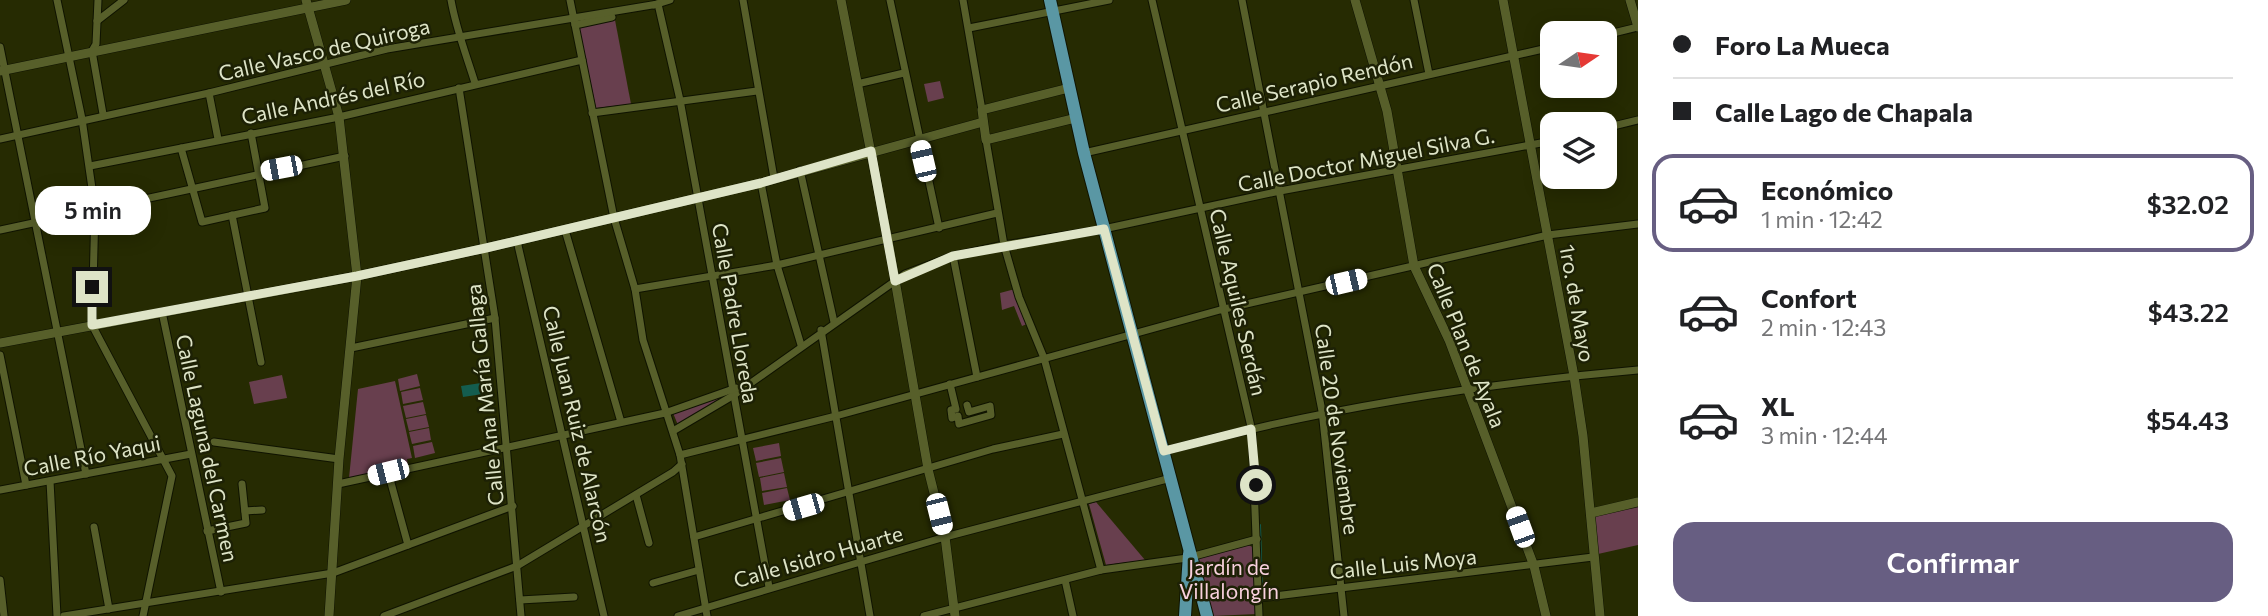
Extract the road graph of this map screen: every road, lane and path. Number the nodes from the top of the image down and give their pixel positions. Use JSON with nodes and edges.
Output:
{"nodes":[{"id":1,"x":57,"y":0,"type":"edge"},
{"id":2,"x":98,"y":0,"type":"edge"},
{"id":3,"x":124,"y":0,"type":"edge"},
{"id":4,"x":346,"y":0,"type":"edge"},
{"id":5,"x":451,"y":0,"type":"edge"},
{"id":6,"x":570,"y":0,"type":"edge"},
{"id":7,"x":670,"y":0,"type":"edge"},
{"id":8,"x":743,"y":0,"type":"edge"},
{"id":9,"x":841,"y":0,"type":"edge"},
{"id":10,"x":890,"y":0,"type":"edge"},
{"id":11,"x":963,"y":0,"type":"edge"},
{"id":12,"x":1109,"y":0,"type":"edge"},
{"id":13,"x":1152,"y":0,"type":"edge"},
{"id":14,"x":1242,"y":0,"type":"edge"},
{"id":15,"x":1355,"y":0,"type":"edge"},
{"id":16,"x":1414,"y":0,"type":"edge"},
{"id":17,"x":1503,"y":0,"type":"edge"},
{"id":18,"x":1630,"y":0,"type":"edge"},
{"id":19,"x":307,"y":4,"type":"edge"},
{"id":20,"x":658,"y":4,"type":"junction"},
{"id":21,"x":1051,"y":5,"type":"edge"},
{"id":22,"x":97,"y":22,"type":"junction"},
{"id":23,"x":575,"y":22,"type":"junction"},
{"id":24,"x":969,"y":27,"type":"junction"},
{"id":25,"x":1638,"y":27,"type":"edge"},
{"id":26,"x":1617,"y":32,"type":"edge"},
{"id":27,"x":458,"y":37,"type":"junction"},
{"id":28,"x":0,"y":47,"type":"edge"},
{"id":29,"x":1540,"y":50,"type":"edge"},
{"id":30,"x":92,"y":51,"type":"junction"},
{"id":31,"x":68,"y":56,"type":"junction"},
{"id":32,"x":1511,"y":56,"type":"junction"},
{"id":33,"x":582,"y":60,"type":"junction"},
{"id":34,"x":323,"y":64,"type":"junction"},
{"id":35,"x":2,"y":70,"type":"edge"},
{"id":36,"x":904,"y":73,"type":"junction"},
{"id":37,"x":1429,"y":74,"type":"junction"},
{"id":38,"x":475,"y":83,"type":"junction"},
{"id":39,"x":857,"y":84,"type":"junction"},
{"id":40,"x":1380,"y":86,"type":"junction"},
{"id":41,"x":459,"y":88,"type":"junction"},
{"id":42,"x":1069,"y":88,"type":"junction"},
{"id":43,"x":757,"y":91,"type":"junction"},
{"id":44,"x":209,"y":93,"type":"junction"},
{"id":45,"x":680,"y":100,"type":"junction"},
{"id":46,"x":982,"y":110,"type":"junction"},
{"id":47,"x":1265,"y":111,"type":"junction"},
{"id":48,"x":592,"y":113,"type":"junction"},
{"id":49,"x":103,"y":114,"type":"junction"},
{"id":50,"x":339,"y":117,"type":"junction"},
{"id":51,"x":1076,"y":118,"type":"junction"},
{"id":52,"x":82,"y":119,"type":"junction"},
{"id":53,"x":1638,"y":120,"type":"edge"},
{"id":54,"x":983,"y":122,"type":"junction"},
{"id":55,"x":1617,"y":125,"type":"edge"},
{"id":56,"x":1181,"y":131,"type":"junction"},
{"id":57,"x":251,"y":133,"type":"junction"},
{"id":58,"x":17,"y":134,"type":"junction"},
{"id":59,"x":918,"y":138,"type":"junction"},
{"id":60,"x":0,"y":139,"type":"edge"},
{"id":61,"x":218,"y":139,"type":"junction"},
{"id":62,"x":986,"y":140,"type":"junction"},
{"id":63,"x":1540,"y":144,"type":"edge"},
{"id":64,"x":1529,"y":147,"type":"junction"},
{"id":65,"x":181,"y":148,"type":"junction"},
{"id":66,"x":871,"y":151,"type":"junction"},
{"id":67,"x":1084,"y":153,"type":"junction"},
{"id":68,"x":345,"y":156,"type":"junction"},
{"id":69,"x":90,"y":166,"type":"junction"},
{"id":70,"x":800,"y":170,"type":"junction"},
{"id":71,"x":260,"y":172,"type":"junction"},
{"id":72,"x":1396,"y":172,"type":"junction"},
{"id":73,"x":774,"y":178,"type":"junction"},
{"id":74,"x":761,"y":183,"type":"junction"},
{"id":75,"x":191,"y":187,"type":"junction"},
{"id":76,"x":1280,"y":191,"type":"junction"},
{"id":77,"x":697,"y":198,"type":"junction"},
{"id":78,"x":95,"y":209,"type":"junction"},
{"id":79,"x":1199,"y":209,"type":"junction"},
{"id":80,"x":997,"y":213,"type":"junction"},
{"id":81,"x":232,"y":215,"type":"junction"},
{"id":82,"x":614,"y":218,"type":"junction"},
{"id":83,"x":35,"y":222,"type":"junction"},
{"id":84,"x":1638,"y":224,"type":"edge"},
{"id":85,"x":939,"y":228,"type":"junction"},
{"id":86,"x":1104,"y":229,"type":"junction"},
{"id":87,"x":0,"y":230,"type":"edge"},
{"id":88,"x":565,"y":230,"type":"junction"},
{"id":89,"x":1548,"y":235,"type":"junction"},
{"id":90,"x":888,"y":240,"type":"junction"},
{"id":91,"x":517,"y":241,"type":"junction"},
{"id":92,"x":1004,"y":245,"type":"junction"},
{"id":93,"x":486,"y":248,"type":"junction"},
{"id":94,"x":818,"y":256,"type":"junction"},
{"id":95,"x":953,"y":256,"type":"junction"},
{"id":96,"x":777,"y":265,"type":"junction"},
{"id":97,"x":1414,"y":266,"type":"junction"},
{"id":98,"x":357,"y":276,"type":"junction"},
{"id":99,"x":710,"y":277,"type":"junction"},
{"id":100,"x":895,"y":281,"type":"junction"},
{"id":101,"x":635,"y":289,"type":"junction"},
{"id":102,"x":1301,"y":293,"type":"junction"},
{"id":103,"x":248,"y":295,"type":"junction"},
{"id":104,"x":1223,"y":309,"type":"junction"},
{"id":105,"x":162,"y":312,"type":"junction"},
{"id":106,"x":495,"y":317,"type":"junction"},
{"id":107,"x":834,"y":322,"type":"junction"},
{"id":108,"x":92,"y":325,"type":"junction"},
{"id":109,"x":821,"y":330,"type":"junction"},
{"id":110,"x":57,"y":332,"type":"junction"},
{"id":111,"x":1133,"y":333,"type":"junction"},
{"id":112,"x":0,"y":343,"type":"edge"},
{"id":113,"x":801,"y":345,"type":"junction"},
{"id":114,"x":351,"y":348,"type":"junction"},
{"id":115,"x":0,"y":355,"type":"edge"},
{"id":116,"x":1044,"y":358,"type":"junction"},
{"id":117,"x":261,"y":362,"type":"dead end"},
{"id":118,"x":1638,"y":370,"type":"edge"},
{"id":119,"x":1574,"y":376,"type":"junction"},
{"id":120,"x":978,"y":377,"type":"junction"},
{"id":121,"x":950,"y":384,"type":"junction"},
{"id":122,"x":1468,"y":388,"type":"junction"},
{"id":123,"x":735,"y":390,"type":"junction"},
{"id":124,"x":914,"y":393,"type":"junction"},
{"id":125,"x":967,"y":405,"type":"dead end"},
{"id":126,"x":12,"y":413,"type":"junction"},
{"id":127,"x":665,"y":413,"type":"junction"},
{"id":128,"x":1322,"y":414,"type":"junction"},
{"id":129,"x":0,"y":415,"type":"edge"},
{"id":130,"x":835,"y":416,"type":"junction"},
{"id":131,"x":621,"y":422,"type":"junction"},
{"id":132,"x":1251,"y":429,"type":"junction"},
{"id":133,"x":673,"y":431,"type":"junction"},
{"id":134,"x":1063,"y":434,"type":"junction"},
{"id":135,"x":563,"y":435,"type":"junction"},
{"id":136,"x":740,"y":440,"type":"junction"},
{"id":137,"x":214,"y":442,"type":"dead end"},
{"id":138,"x":508,"y":448,"type":"junction"},
{"id":139,"x":1164,"y":451,"type":"junction"},
{"id":140,"x":191,"y":454,"type":"junction"},
{"id":141,"x":166,"y":459,"type":"junction"},
{"id":142,"x":339,"y":459,"type":"junction"},
{"id":143,"x":681,"y":459,"type":"junction"},
{"id":144,"x":928,"y":469,"type":"junction"},
{"id":145,"x":388,"y":472,"type":"junction"},
{"id":146,"x":86,"y":474,"type":"junction"},
{"id":147,"x":1171,"y":478,"type":"junction"},
{"id":148,"x":50,"y":481,"type":"junction"},
{"id":149,"x":242,"y":484,"type":"dead end"},
{"id":150,"x":338,"y":484,"type":"junction"},
{"id":151,"x":26,"y":485,"type":"junction"},
{"id":152,"x":0,"y":490,"type":"edge"},
{"id":153,"x":851,"y":493,"type":"junction"},
{"id":154,"x":636,"y":495,"type":"junction"},
{"id":155,"x":1082,"y":502,"type":"junction"},
{"id":156,"x":1638,"y":502,"type":"edge"},
{"id":157,"x":513,"y":506,"type":"junction"},
{"id":158,"x":262,"y":510,"type":"dead end"},
{"id":159,"x":245,"y":511,"type":"junction"},
{"id":160,"x":1591,"y":513,"type":"junction"},
{"id":161,"x":755,"y":520,"type":"junction"},
{"id":162,"x":94,"y":527,"type":"dead end"},
{"id":163,"x":585,"y":527,"type":"junction"},
{"id":164,"x":207,"y":531,"type":"junction"},
{"id":165,"x":694,"y":537,"type":"junction"},
{"id":166,"x":945,"y":537,"type":"junction"},
{"id":167,"x":1257,"y":539,"type":"junction"},
{"id":168,"x":649,"y":543,"type":"dead end"},
{"id":169,"x":408,"y":545,"type":"junction"},
{"id":170,"x":1190,"y":554,"type":"junction"},
{"id":171,"x":1593,"y":556,"type":"junction"},
{"id":172,"x":861,"y":561,"type":"junction"},
{"id":173,"x":517,"y":566,"type":"junction"},
{"id":174,"x":1534,"y":566,"type":"junction"},
{"id":175,"x":699,"y":570,"type":"junction"},
{"id":176,"x":1101,"y":570,"type":"junction"},
{"id":177,"x":333,"y":573,"type":"junction"},
{"id":178,"x":0,"y":580,"type":"edge"},
{"id":179,"x":1065,"y":580,"type":"junction"},
{"id":180,"x":653,"y":583,"type":"dead end"},
{"id":181,"x":769,"y":587,"type":"junction"},
{"id":182,"x":1341,"y":588,"type":"junction"},
{"id":183,"x":221,"y":592,"type":"junction"},
{"id":184,"x":574,"y":597,"type":"dead end"},
{"id":185,"x":1259,"y":598,"type":"junction"},
{"id":186,"x":520,"y":600,"type":"junction"},
{"id":187,"x":146,"y":602,"type":"junction"},
{"id":188,"x":109,"y":609,"type":"junction"},
{"id":189,"x":706,"y":612,"type":"edge"},
{"id":190,"x":955,"y":612,"type":"edge"},
{"id":191,"x":4,"y":616,"type":"edge"},
{"id":192,"x":57,"y":616,"type":"edge"},
{"id":193,"x":64,"y":616,"type":"edge"},
{"id":194,"x":143,"y":616,"type":"edge"},
{"id":195,"x":329,"y":616,"type":"edge"},
{"id":196,"x":384,"y":616,"type":"edge"},
{"id":197,"x":521,"y":616,"type":"edge"},
{"id":198,"x":604,"y":616,"type":"edge"},
{"id":199,"x":678,"y":616,"type":"edge"},
{"id":200,"x":870,"y":616,"type":"edge"},
{"id":201,"x":924,"y":616,"type":"edge"},
{"id":202,"x":1073,"y":616,"type":"edge"},
{"id":203,"x":1185,"y":616,"type":"edge"},
{"id":204,"x":1207,"y":616,"type":"edge"},
{"id":205,"x":1259,"y":616,"type":"edge"},
{"id":206,"x":1344,"y":616,"type":"edge"},
{"id":207,"x":1546,"y":616,"type":"edge"},
{"id":208,"x":1600,"y":616,"type":"edge"}],
"edges":[{"from":1,"to":31,"type":"street"},
{"from":2,"to":22,"type":"street"},
{"from":3,"to":22,"type":"street"},
{"from":4,"to":19,"type":"street"},
{"from":5,"to":27,"type":"street"},
{"from":6,"to":23,"type":"street"},
{"from":7,"to":20,"type":"street","name":"Calle Vasco de Quiroga"},
{"from":8,"to":43,"type":"street"},
{"from":9,"to":39,"type":"street"},
{"from":10,"to":36,"type":"street"},
{"from":11,"to":24,"type":"street"},
{"from":12,"to":21,"type":"street"},
{"from":13,"to":56,"type":"street","name":"Calle Aquiles Serdán"},
{"from":14,"to":47,"type":"street","name":"Calle 20 de Noviembre"},
{"from":15,"to":40,"type":"street","name":"Calle Plan de Ayala"},
{"from":16,"to":37,"type":"street"},
{"from":17,"to":32,"type":"street","name":"1ro. de Mayo"},
{"from":18,"to":25,"type":"street"},
{"from":19,"to":30,"type":"street"},
{"from":19,"to":34,"type":"street"},
{"from":20,"to":23,"type":"street","name":"Calle Vasco de Quiroga"},
{"from":20,"to":45,"type":"street","name":"Calle Padre Lloreda"},
{"from":21,"to":24,"type":"street"},
{"from":21,"to":42,"type":"main road"},
{"from":22,"to":30,"type":"street"},
{"from":23,"to":27,"type":"street","name":"Calle Vasco de Quiroga"},
{"from":23,"to":33,"type":"street"},
{"from":24,"to":46,"type":"street"},
{"from":25,"to":26,"type":"street"},
{"from":27,"to":34,"type":"street","name":"Calle Vasco de Quiroga"},
{"from":27,"to":38,"type":"street"},
{"from":28,"to":35,"type":"street"},
{"from":29,"to":32,"type":"street","name":"Calle Serapio Rendón"},
{"from":30,"to":31,"type":"street"},
{"from":30,"to":49,"type":"street"},
{"from":31,"to":35,"type":"street"},
{"from":31,"to":52,"type":"street"},
{"from":32,"to":37,"type":"street","name":"Calle Serapio Rendón"},
{"from":32,"to":64,"type":"street","name":"1ro. de Mayo"},
{"from":33,"to":38,"type":"street","name":"Calle Andrés del Río"},
{"from":33,"to":48,"type":"street"},
{"from":34,"to":44,"type":"street","name":"Calle Vasco de Quiroga"},
{"from":34,"to":50,"type":"street"},
{"from":35,"to":58,"type":"street"},
{"from":36,"to":39,"type":"street"},
{"from":36,"to":59,"type":"street"},
{"from":37,"to":40,"type":"street","name":"Calle Serapio Rendón"},
{"from":38,"to":41,"type":"street","name":"Calle Andrés del Río"},
{"from":39,"to":66,"type":"street"},
{"from":40,"to":47,"type":"street","name":"Calle Serapio Rendón"},
{"from":40,"to":72,"type":"street","name":"Calle Plan de Ayala"},
{"from":41,"to":50,"type":"street","name":"Calle Andrés del Río"},
{"from":41,"to":93,"type":"street","name":"Calle Ana María Gallaga"},
{"from":42,"to":46,"type":"street"},
{"from":42,"to":51,"type":"main road"},
{"from":43,"to":45,"type":"street"},
{"from":43,"to":73,"type":"street"},
{"from":44,"to":49,"type":"street","name":"Calle Vasco de Quiroga"},
{"from":44,"to":61,"type":"street"},
{"from":45,"to":48,"type":"street"},
{"from":45,"to":77,"type":"street","name":"Calle Padre Lloreda"},
{"from":46,"to":54,"type":"street"},
{"from":47,"to":56,"type":"street","name":"Calle Serapio Rendón"},
{"from":47,"to":76,"type":"street","name":"Calle 20 de Noviembre"},
{"from":48,"to":82,"type":"street"},
{"from":49,"to":52,"type":"street","name":"Calle Vasco de Quiroga"},
{"from":50,"to":57,"type":"street","name":"Calle Andrés del Río"},
{"from":50,"to":68,"type":"street"},
{"from":51,"to":62,"type":"street"},
{"from":51,"to":67,"type":"main road"},
{"from":52,"to":58,"type":"street","name":"Calle Vasco de Quiroga"},
{"from":52,"to":69,"type":"street"},
{"from":53,"to":55,"type":"street"},
{"from":54,"to":59,"type":"street"},
{"from":54,"to":62,"type":"street"},
{"from":56,"to":67,"type":"street","name":"Calle Serapio Rendón"},
{"from":56,"to":79,"type":"street","name":"Calle Aquiles Serdán"},
{"from":57,"to":61,"type":"street","name":"Calle Andrés del Río"},
{"from":57,"to":71,"type":"street"},
{"from":58,"to":60,"type":"street","name":"Calle Vasco de Quiroga"},
{"from":58,"to":83,"type":"street"},
{"from":59,"to":66,"type":"street"},
{"from":59,"to":85,"type":"street"},
{"from":61,"to":65,"type":"street","name":"Calle Andrés del Río"},
{"from":62,"to":80,"type":"street"},
{"from":63,"to":64,"type":"street","name":"Calle Doctor Miguel Silva G."},
{"from":64,"to":72,"type":"street","name":"Calle Doctor Miguel Silva G."},
{"from":64,"to":89,"type":"street","name":"1ro. de Mayo"},
{"from":65,"to":69,"type":"street","name":"Calle Andrés del Río"},
{"from":65,"to":75,"type":"street"},
{"from":66,"to":70,"type":"street"},
{"from":66,"to":90,"type":"street"},
{"from":67,"to":86,"type":"main road"},
{"from":68,"to":71,"type":"street"},
{"from":68,"to":98,"type":"street"},
{"from":69,"to":78,"type":"street"},
{"from":70,"to":73,"type":"street"},
{"from":70,"to":94,"type":"street"},
{"from":71,"to":75,"type":"street"},
{"from":71,"to":81,"type":"street"},
{"from":72,"to":76,"type":"street","name":"Calle Doctor Miguel Silva G."},
{"from":72,"to":97,"type":"street","name":"Calle Plan de Ayala"},
{"from":73,"to":74,"type":"street"},
{"from":74,"to":77,"type":"street"},
{"from":74,"to":96,"type":"street"},
{"from":75,"to":78,"type":"street"},
{"from":75,"to":81,"type":"street"},
{"from":76,"to":79,"type":"street","name":"Calle Doctor Miguel Silva G."},
{"from":76,"to":102,"type":"street","name":"Calle 20 de Noviembre"},
{"from":77,"to":82,"type":"street"},
{"from":77,"to":99,"type":"street","name":"Calle Padre Lloreda"},
{"from":78,"to":83,"type":"street"},
{"from":78,"to":108,"type":"street"},
{"from":79,"to":86,"type":"street","name":"Calle Doctor Miguel Silva G."},
{"from":79,"to":104,"type":"street","name":"Calle Aquiles Serdán"},
{"from":80,"to":85,"type":"street"},
{"from":80,"to":92,"type":"street"},
{"from":81,"to":103,"type":"street"},
{"from":82,"to":88,"type":"street"},
{"from":82,"to":101,"type":"street"},
{"from":83,"to":87,"type":"street"},
{"from":83,"to":110,"type":"street"},
{"from":84,"to":89,"type":"street"},
{"from":85,"to":90,"type":"street"},
{"from":86,"to":92,"type":"street","name":"Calle Doctor Miguel Silva G."},
{"from":86,"to":111,"type":"main road"},
{"from":88,"to":91,"type":"street"},
{"from":88,"to":131,"type":"street"},
{"from":89,"to":97,"type":"street"},
{"from":89,"to":119,"type":"street","name":"1ro. de Mayo"},
{"from":90,"to":94,"type":"street"},
{"from":90,"to":100,"type":"street"},
{"from":91,"to":93,"type":"street"},
{"from":91,"to":135,"type":"street","name":"Calle Juan Ruiz de Alarcón"},
{"from":92,"to":95,"type":"street","name":"Calle Doctor Miguel Silva G."},
{"from":92,"to":116,"type":"street"},
{"from":93,"to":98,"type":"street"},
{"from":93,"to":106,"type":"street","name":"Calle Ana María Gallaga"},
{"from":94,"to":96,"type":"street"},
{"from":94,"to":107,"type":"street"},
{"from":95,"to":100,"type":"street","name":"Calle Doctor Miguel Silva G."},
{"from":95,"to":120,"type":"street"},
{"from":96,"to":99,"type":"street"},
{"from":96,"to":113,"type":"street"},
{"from":97,"to":102,"type":"street"},
{"from":97,"to":122,"type":"street","name":"Calle Plan de Ayala"},
{"from":98,"to":103,"type":"street"},
{"from":98,"to":114,"type":"street"},
{"from":99,"to":101,"type":"street"},
{"from":99,"to":123,"type":"street","name":"Calle Padre Lloreda"},
{"from":100,"to":107,"type":"street","name":"Calle Doctor Miguel Silva G."},
{"from":100,"to":124,"type":"street"},
{"from":101,"to":127,"type":"street"},
{"from":102,"to":104,"type":"street"},
{"from":102,"to":128,"type":"street","name":"Calle 20 de Noviembre"},
{"from":103,"to":105,"type":"street"},
{"from":103,"to":117,"type":"street"},
{"from":104,"to":111,"type":"street"},
{"from":104,"to":132,"type":"street","name":"Calle Aquiles Serdán"},
{"from":105,"to":108,"type":"street"},
{"from":105,"to":140,"type":"street","name":"Calle Laguna del Carmen"},
{"from":106,"to":114,"type":"street"},
{"from":106,"to":138,"type":"street","name":"Calle Ana María Gallaga"},
{"from":107,"to":109,"type":"street","name":"Calle Doctor Miguel Silva G."},
{"from":108,"to":110,"type":"street"},
{"from":108,"to":141,"type":"street"},
{"from":109,"to":113,"type":"street","name":"Calle Doctor Miguel Silva G."},
{"from":109,"to":130,"type":"street"},
{"from":110,"to":112,"type":"street"},
{"from":110,"to":146,"type":"street"},
{"from":111,"to":116,"type":"street"},
{"from":111,"to":139,"type":"main road"},
{"from":113,"to":123,"type":"street","name":"Calle Doctor Miguel Silva G."},
{"from":114,"to":142,"type":"street"},
{"from":115,"to":126,"type":"street"},
{"from":116,"to":120,"type":"street"},
{"from":116,"to":134,"type":"street"},
{"from":118,"to":119,"type":"street"},
{"from":119,"to":122,"type":"street"},
{"from":119,"to":160,"type":"street","name":"1ro. de Mayo"},
{"from":120,"to":121,"type":"street"},
{"from":121,"to":124,"type":"street"},
{"from":121,"to":125,"type":"street"},
{"from":122,"to":128,"type":"street"},
{"from":122,"to":174,"type":"street","name":"Calle Plan de Ayala"},
{"from":123,"to":127,"type":"street"},
{"from":123,"to":133,"type":"street"},
{"from":123,"to":136,"type":"street","name":"Calle Padre Lloreda"},
{"from":124,"to":130,"type":"street"},
{"from":124,"to":144,"type":"street"},
{"from":126,"to":129,"type":"street"},
{"from":126,"to":151,"type":"street"},
{"from":127,"to":131,"type":"street"},
{"from":127,"to":133,"type":"street"},
{"from":128,"to":132,"type":"street"},
{"from":128,"to":182,"type":"street","name":"Calle 20 de Noviembre"},
{"from":130,"to":136,"type":"street"},
{"from":130,"to":153,"type":"street"},
{"from":131,"to":135,"type":"street"},
{"from":132,"to":139,"type":"street"},
{"from":132,"to":167,"type":"street","name":"Calle Aquiles Serdán"},
{"from":133,"to":143,"type":"street"},
{"from":134,"to":144,"type":"street"},
{"from":134,"to":155,"type":"street"},
{"from":135,"to":138,"type":"street"},
{"from":135,"to":163,"type":"street","name":"Calle Juan Ruiz de Alarcón"},
{"from":136,"to":143,"type":"street"},
{"from":136,"to":161,"type":"street","name":"Calle Padre Lloreda"},
{"from":137,"to":142,"type":"street"},
{"from":138,"to":145,"type":"street"},
{"from":138,"to":157,"type":"street","name":"Calle Ana María Gallaga"},
{"from":139,"to":147,"type":"main road"},
{"from":140,"to":141,"type":"street","name":"Calle Río Yaqui"},
{"from":140,"to":164,"type":"street","name":"Calle Laguna del Carmen"},
{"from":141,"to":146,"type":"street","name":"Calle Río Yaqui"},
{"from":141,"to":187,"type":"street"},
{"from":142,"to":150,"type":"street"},
{"from":143,"to":154,"type":"street"},
{"from":143,"to":165,"type":"street"},
{"from":144,"to":153,"type":"street"},
{"from":144,"to":166,"type":"street"},
{"from":145,"to":150,"type":"street"},
{"from":145,"to":169,"type":"street"},
{"from":146,"to":148,"type":"street","name":"Calle Río Yaqui"},
{"from":147,"to":155,"type":"street","name":"Calle Isidro Huarte"},
{"from":147,"to":170,"type":"main road"},
{"from":148,"to":151,"type":"street","name":"Calle Río Yaqui"},
{"from":148,"to":192,"type":"street"},
{"from":149,"to":159,"type":"street"},
{"from":150,"to":177,"type":"street"},
{"from":151,"to":152,"type":"street","name":"Calle Río Yaqui"},
{"from":153,"to":161,"type":"street"},
{"from":153,"to":172,"type":"street"},
{"from":154,"to":163,"type":"street"},
{"from":154,"to":168,"type":"street"},
{"from":155,"to":166,"type":"street","name":"Calle Isidro Huarte"},
{"from":155,"to":176,"type":"street"},
{"from":156,"to":160,"type":"street"},
{"from":157,"to":169,"type":"street"},
{"from":157,"to":173,"type":"street","name":"Calle Ana María Gallaga"},
{"from":158,"to":159,"type":"street"},
{"from":159,"to":164,"type":"street"},
{"from":160,"to":171,"type":"street","name":"1ro. de Mayo"},
{"from":161,"to":165,"type":"street"},
{"from":161,"to":181,"type":"street","name":"Calle Padre Lloreda"},
{"from":162,"to":188,"type":"street"},
{"from":163,"to":173,"type":"street"},
{"from":163,"to":198,"type":"street","name":"Calle Juan Ruiz de Alarcón"},
{"from":164,"to":183,"type":"street","name":"Calle Laguna del Carmen"},
{"from":165,"to":175,"type":"street"},
{"from":166,"to":172,"type":"street","name":"Calle Isidro Huarte"},
{"from":166,"to":190,"type":"street"},
{"from":167,"to":170,"type":"street"},
{"from":167,"to":185,"type":"street","name":"Calle Aquiles Serdán"},
{"from":169,"to":177,"type":"street"},
{"from":170,"to":176,"type":"street"},
{"from":170,"to":203,"type":"main road"},
{"from":170,"to":204,"type":"main road"},
{"from":171,"to":174,"type":"street","name":"Calle Luis Moya"},
{"from":171,"to":208,"type":"street","name":"1ro. de Mayo"},
{"from":172,"to":181,"type":"street","name":"Calle Isidro Huarte"},
{"from":172,"to":200,"type":"street"},
{"from":173,"to":186,"type":"street","name":"Calle Ana María Gallaga"},
{"from":173,"to":196,"type":"street"},
{"from":174,"to":182,"type":"street","name":"Calle Luis Moya"},
{"from":174,"to":207,"type":"street","name":"Calle Plan de Ayala"},
{"from":175,"to":180,"type":"street"},
{"from":175,"to":189,"type":"street"},
{"from":176,"to":179,"type":"street"},
{"from":177,"to":183,"type":"street"},
{"from":177,"to":195,"type":"street"},
{"from":178,"to":191,"type":"street"},
{"from":179,"to":190,"type":"street"},
{"from":179,"to":202,"type":"street"},
{"from":181,"to":189,"type":"street","name":"Calle Isidro Huarte"},
{"from":182,"to":185,"type":"street","name":"Calle Luis Moya"},
{"from":182,"to":206,"type":"street","name":"Calle 20 de Noviembre"},
{"from":183,"to":187,"type":"street"},
{"from":184,"to":186,"type":"street"},
{"from":185,"to":205,"type":"street","name":"Calle Aquiles Serdán"},
{"from":186,"to":197,"type":"street","name":"Calle Ana María Gallaga"},
{"from":187,"to":188,"type":"street"},
{"from":187,"to":194,"type":"street"},
{"from":188,"to":193,"type":"street"},
{"from":189,"to":199,"type":"street","name":"Calle Isidro Huarte"},
{"from":190,"to":201,"type":"street"}]}
